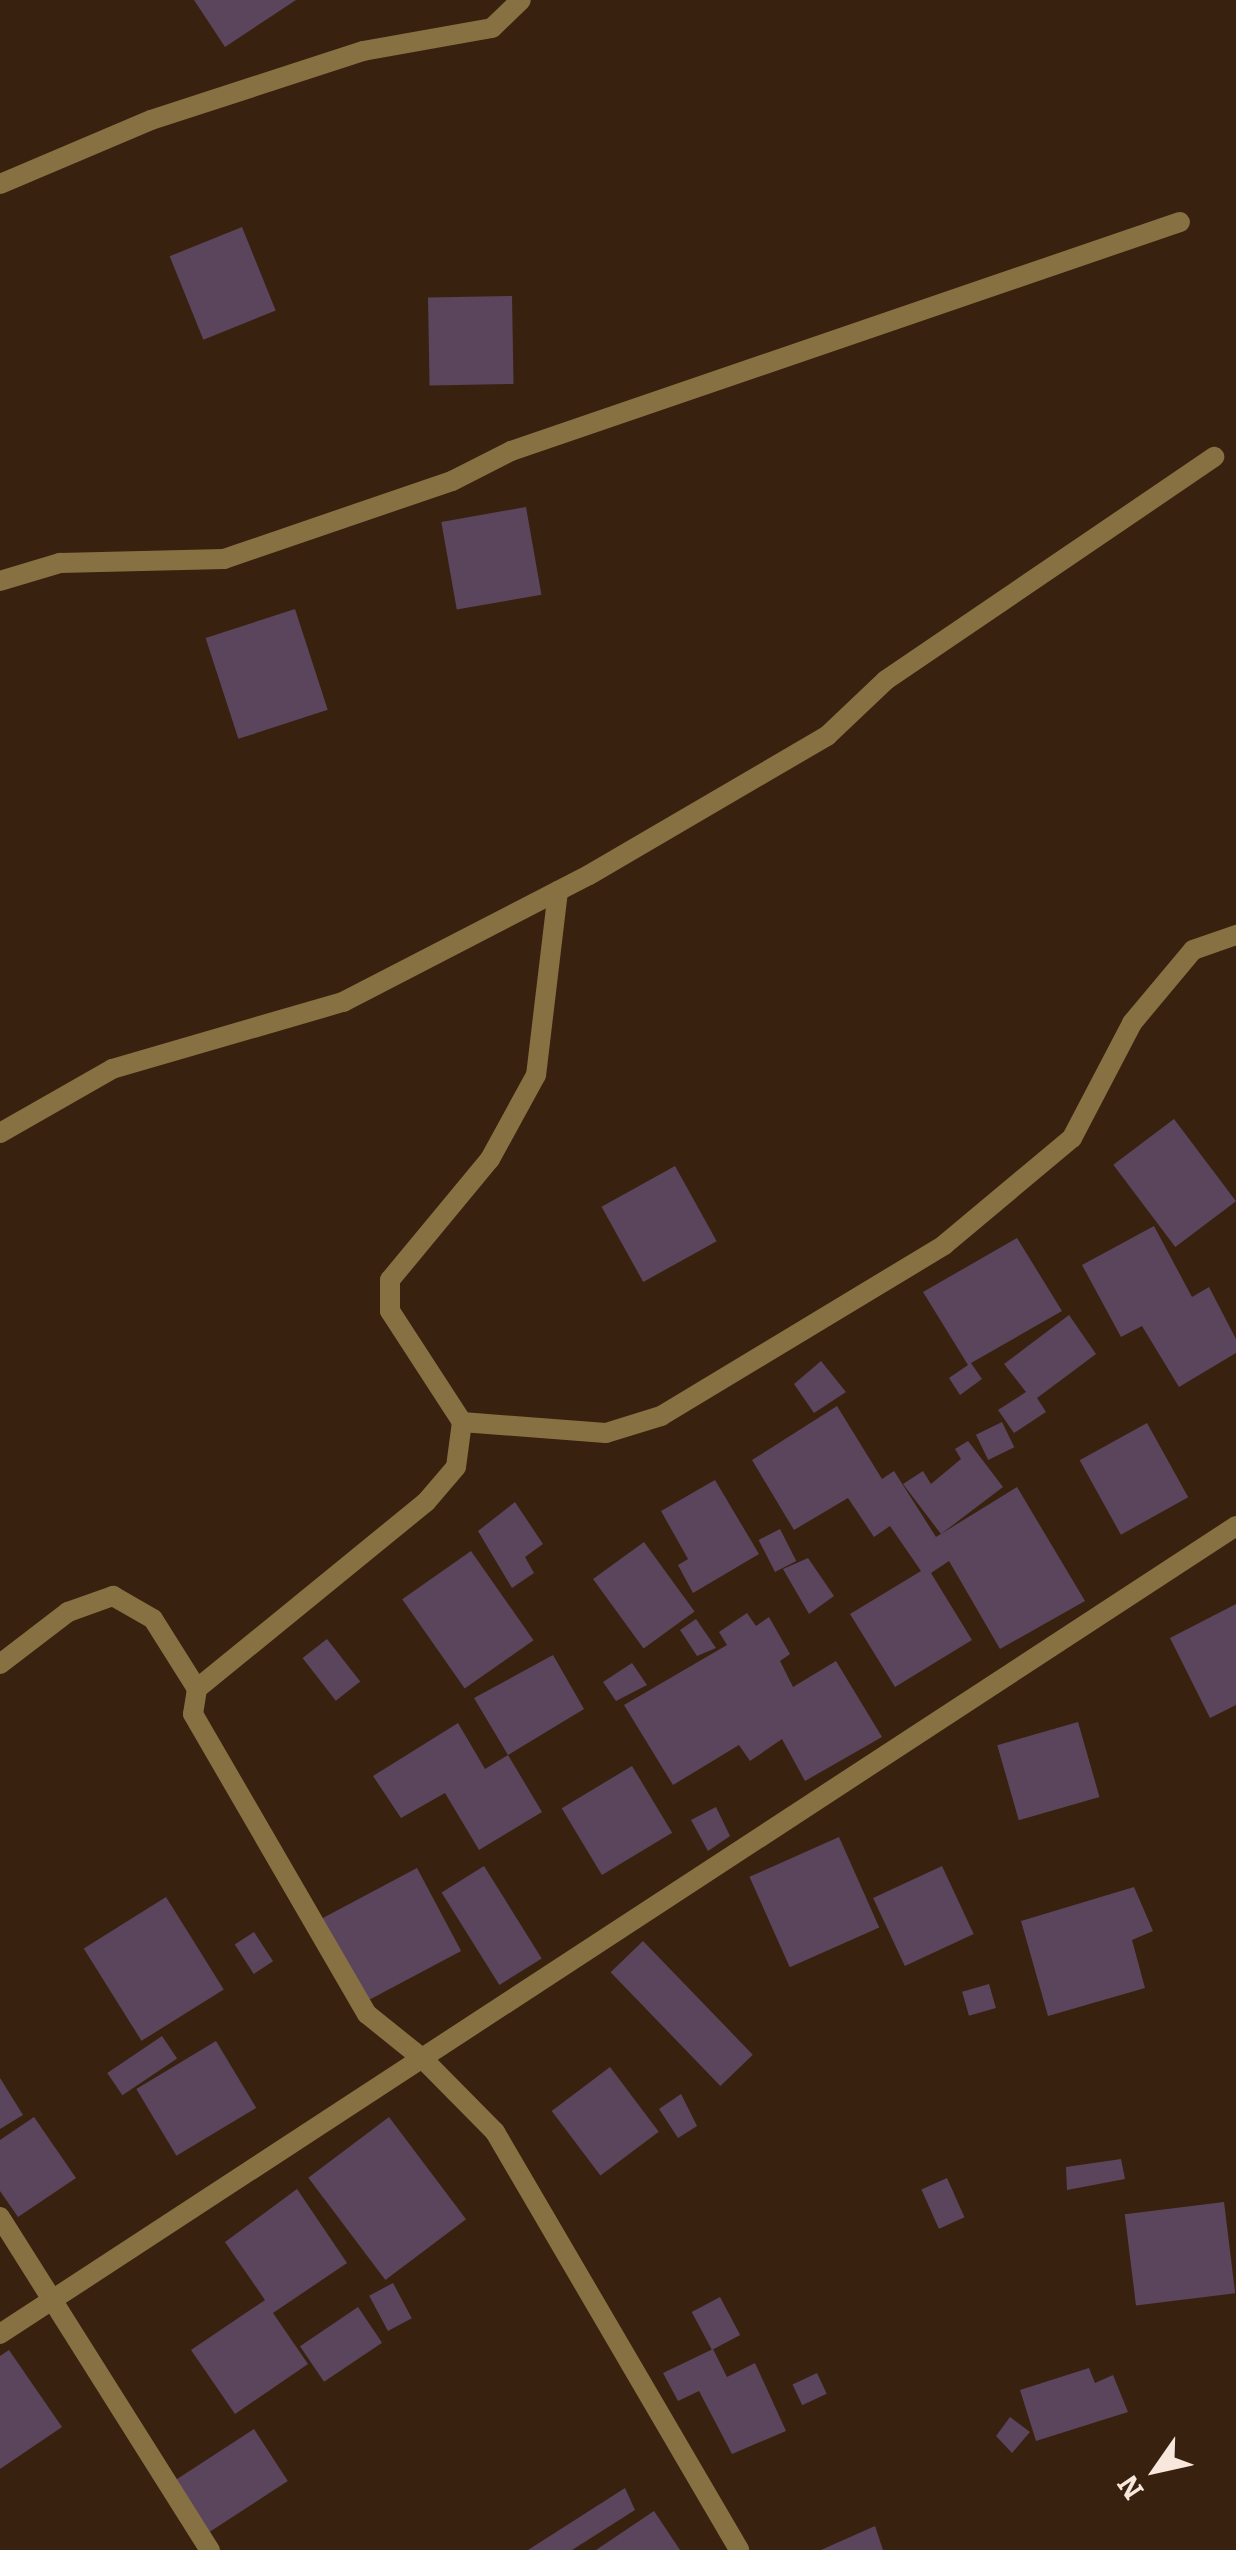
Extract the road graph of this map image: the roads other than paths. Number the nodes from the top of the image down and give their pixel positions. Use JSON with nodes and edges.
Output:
{"nodes":[{"id":1,"x":522,"y":0,"type":"edge"},
{"id":2,"x":0,"y":184,"type":"edge"},
{"id":3,"x":1180,"y":222,"type":"dead end"},
{"id":4,"x":1214,"y":457,"type":"dead end"},
{"id":5,"x":0,"y":582,"type":"edge"},
{"id":6,"x":558,"y":891,"type":"junction"},
{"id":7,"x":1236,"y":936,"type":"edge"},
{"id":8,"x":0,"y":1133,"type":"edge"},
{"id":9,"x":462,"y":1422,"type":"junction"},
{"id":10,"x":1236,"y":1526,"type":"edge"},
{"id":11,"x":0,"y":1664,"type":"edge"},
{"id":12,"x":196,"y":1689,"type":"junction"},
{"id":13,"x":423,"y":2059,"type":"junction"},
{"id":14,"x":0,"y":2217,"type":"edge"},
{"id":15,"x":54,"y":2298,"type":"junction"},
{"id":16,"x":0,"y":2334,"type":"edge"},
{"id":17,"x":210,"y":2550,"type":"edge"},
{"id":18,"x":739,"y":2550,"type":"edge"}],
"edges":[{"from":1,"to":2,"type":"street"},
{"from":3,"to":5,"type":"street"},
{"from":4,"to":6,"type":"street"},
{"from":6,"to":8,"type":"street"},
{"from":6,"to":9,"type":"street"},
{"from":7,"to":9,"type":"street"},
{"from":9,"to":12,"type":"street"},
{"from":10,"to":13,"type":"street"},
{"from":11,"to":12,"type":"street"},
{"from":12,"to":13,"type":"street"},
{"from":13,"to":15,"type":"street"},
{"from":13,"to":18,"type":"street"},
{"from":14,"to":15,"type":"street"},
{"from":15,"to":16,"type":"street"},
{"from":15,"to":17,"type":"street"}]}
